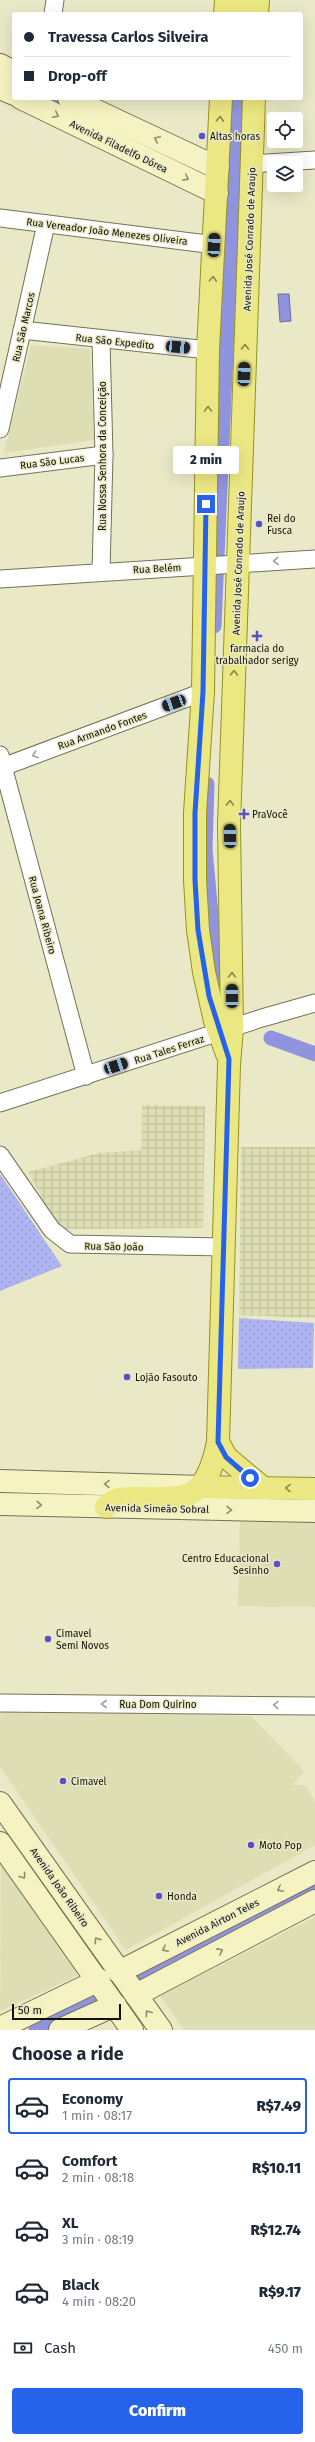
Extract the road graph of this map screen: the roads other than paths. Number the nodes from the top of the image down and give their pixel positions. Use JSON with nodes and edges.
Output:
{"nodes":[{"id":1,"x":55,"y":0,"type":"edge"},
{"id":2,"x":226,"y":0,"type":"edge"},
{"id":3,"x":240,"y":0,"type":"edge"},
{"id":4,"x":258,"y":0,"type":"edge"},
{"id":5,"x":53,"y":12,"type":"edge"},
{"id":6,"x":225,"y":12,"type":"edge"},
{"id":7,"x":244,"y":12,"type":"edge"},
{"id":8,"x":257,"y":12,"type":"edge"},
{"id":9,"x":0,"y":65,"type":"edge"},
{"id":10,"x":12,"y":71,"type":"edge"},
{"id":11,"x":0,"y":88,"type":"edge"},
{"id":12,"x":12,"y":93,"type":"edge"},
{"id":13,"x":26,"y":100,"type":"edge"},
{"id":14,"x":73,"y":100,"type":"edge"},
{"id":15,"x":221,"y":100,"type":"edge"},
{"id":16,"x":254,"y":100,"type":"edge"},
{"id":17,"x":315,"y":160,"type":"edge"},
{"id":18,"x":251,"y":164,"type":"junction"},
{"id":19,"x":218,"y":180,"type":"junction"},
{"id":20,"x":0,"y":218,"type":"edge"},
{"id":21,"x":46,"y":224,"type":"junction"},
{"id":22,"x":214,"y":245,"type":"junction"},
{"id":23,"x":22,"y":330,"type":"junction"},
{"id":24,"x":101,"y":340,"type":"junction"},
{"id":25,"x":208,"y":350,"type":"junction"},
{"id":26,"x":240,"y":418,"type":"junction"},
{"id":27,"x":0,"y":429,"type":"edge"},
{"id":28,"x":210,"y":441,"type":"junction"},
{"id":29,"x":104,"y":454,"type":"junction"},
{"id":30,"x":0,"y":468,"type":"edge"},
{"id":31,"x":315,"y":559,"type":"edge"},
{"id":32,"x":235,"y":564,"type":"junction"},
{"id":33,"x":207,"y":565,"type":"junction"},
{"id":34,"x":101,"y":572,"type":"junction"},
{"id":35,"x":0,"y":579,"type":"edge"},
{"id":36,"x":203,"y":692,"type":"junction"},
{"id":37,"x":1,"y":763,"type":"edge"},
{"id":38,"x":315,"y":1003,"type":"edge"},
{"id":39,"x":226,"y":1030,"type":"junction"},
{"id":40,"x":86,"y":1076,"type":"junction"},
{"id":41,"x":0,"y":1103,"type":"edge"},
{"id":42,"x":0,"y":1155,"type":"edge"},
{"id":43,"x":224,"y":1247,"type":"junction"},
{"id":44,"x":218,"y":1442,"type":"junction"},
{"id":45,"x":0,"y":1481,"type":"edge"},
{"id":46,"x":202,"y":1486,"type":"junction"},
{"id":47,"x":262,"y":1487,"type":"junction"},
{"id":48,"x":315,"y":1489,"type":"edge"},
{"id":49,"x":0,"y":1504,"type":"edge"},
{"id":50,"x":106,"y":1507,"type":"junction"},
{"id":51,"x":315,"y":1511,"type":"edge"},
{"id":52,"x":0,"y":1703,"type":"edge"},
{"id":53,"x":315,"y":1706,"type":"edge"},
{"id":54,"x":0,"y":1803,"type":"edge"},
{"id":55,"x":21,"y":1832,"type":"junction"},
{"id":56,"x":0,"y":1844,"type":"edge"},
{"id":57,"x":315,"y":1872,"type":"edge"},
{"id":58,"x":315,"y":1901,"type":"edge"},
{"id":59,"x":120,"y":1974,"type":"junction"},
{"id":60,"x":106,"y":1992,"type":"junction"},
{"id":61,"x":135,"y":1994,"type":"junction"},
{"id":62,"x":0,"y":2028,"type":"edge"},
{"id":63,"x":60,"y":2030,"type":"edge"},
{"id":64,"x":132,"y":2030,"type":"edge"},
{"id":65,"x":161,"y":2030,"type":"edge"}],
"edges":[{"from":1,"to":5,"type":"street"},
{"from":2,"to":6,"type":"main road"},
{"from":3,"to":7,"type":"main road"},
{"from":4,"to":8,"type":"main road"},
{"from":9,"to":10,"type":"main road"},
{"from":11,"to":12,"type":"main road"},
{"from":13,"to":19,"type":"main road","name":"Avenida Filadelfo Dórea","one_way":true},
{"from":19,"to":14,"type":"main road","one_way":true},
{"from":19,"to":15,"type":"main road","one_way":true},
{"from":16,"to":18,"type":"main road","name":"Avenida José Conrado de Araujo"},
{"from":17,"to":18,"type":"street"},
{"from":26,"to":18,"type":"main road","name":"Avenida José Conrado de Araujo","one_way":true},
{"from":19,"to":22,"type":"main road"},
{"from":20,"to":21,"type":"street","name":"Rua Vereador João Menezes Oliveira"},
{"from":21,"to":22,"type":"street","name":"Rua Vereador João Menezes Oliveira"},
{"from":21,"to":23,"type":"street","name":"Rua São Marcos"},
{"from":25,"to":22,"type":"main road","one_way":true},
{"from":23,"to":24,"type":"street","name":"Rua São Expedito"},
{"from":23,"to":27,"type":"street","name":"Rua São Marcos"},
{"from":24,"to":25,"type":"street","name":"Rua São Expedito"},
{"from":24,"to":29,"type":"street","name":"Rua Nossa Senhora da Conceição"},
{"from":28,"to":25,"type":"main road","one_way":true},
{"from":26,"to":28,"type":"main road"},
{"from":26,"to":32,"type":"main road","name":"Avenida José Conrado de Araujo"},
{"from":28,"to":33,"type":"main road"},
{"from":29,"to":30,"type":"street","name":"Rua São Lucas"},
{"from":29,"to":34,"type":"street","name":"Rua Nossa Senhora da Conceição"},
{"from":31,"to":32,"type":"street","name":"Rua Belém","one_way":true},
{"from":32,"to":33,"type":"street","name":"Rua Belém"},
{"from":39,"to":32,"type":"main road","name":"Avenida José Conrado de Araujo","one_way":true},
{"from":33,"to":34,"type":"street","name":"Rua Belém"},
{"from":33,"to":36,"type":"main road"},
{"from":34,"to":35,"type":"street","name":"Rua Belém"},
{"from":36,"to":37,"type":"street","name":"Rua Armando Fontes","one_way":true},
{"from":36,"to":39,"type":"main road"},
{"from":37,"to":40,"type":"street","name":"Rua Joana Ribeiro"},
{"from":38,"to":39,"type":"street","name":"Rua Tales Ferraz"},
{"from":39,"to":40,"type":"street","name":"Rua Tales Ferraz"},
{"from":39,"to":43,"type":"main road"},
{"from":40,"to":41,"type":"street","name":"Rua Tales Ferraz"},
{"from":42,"to":43,"type":"street","name":"Rua São João"},
{"from":43,"to":44,"type":"main road"},
{"from":44,"to":46,"type":"main road"},
{"from":44,"to":47,"type":"main road"},
{"from":46,"to":45,"type":"main road","one_way":true},
{"from":46,"to":47,"type":"main road"},
{"from":46,"to":50,"type":"main road"},
{"from":48,"to":47,"type":"main road","one_way":true},
{"from":49,"to":50,"type":"main road","name":"Avenida Simeão Sobral","one_way":true},
{"from":50,"to":51,"type":"main road","name":"Avenida Simeão Sobral","one_way":true},
{"from":53,"to":52,"type":"street","name":"Rua Dom Quirino","one_way":true},
{"from":54,"to":55,"type":"main road","name":"Avenida João Ribeiro"},
{"from":55,"to":56,"type":"street"},
{"from":59,"to":55,"type":"main road","name":"Avenida João Ribeiro","one_way":true},
{"from":56,"to":60,"type":"main road","one_way":true},
{"from":57,"to":59,"type":"main road","name":"Avenida Airton Teles","one_way":true},
{"from":61,"to":58,"type":"main road","one_way":true},
{"from":59,"to":61,"type":"main road","name":"Avenida João Ribeiro"},
{"from":60,"to":62,"type":"main road"},
{"from":60,"to":63,"type":"main road"},
{"from":60,"to":64,"type":"main road"},
{"from":65,"to":61,"type":"main road","name":"Avenida João Ribeiro","one_way":true}]}
